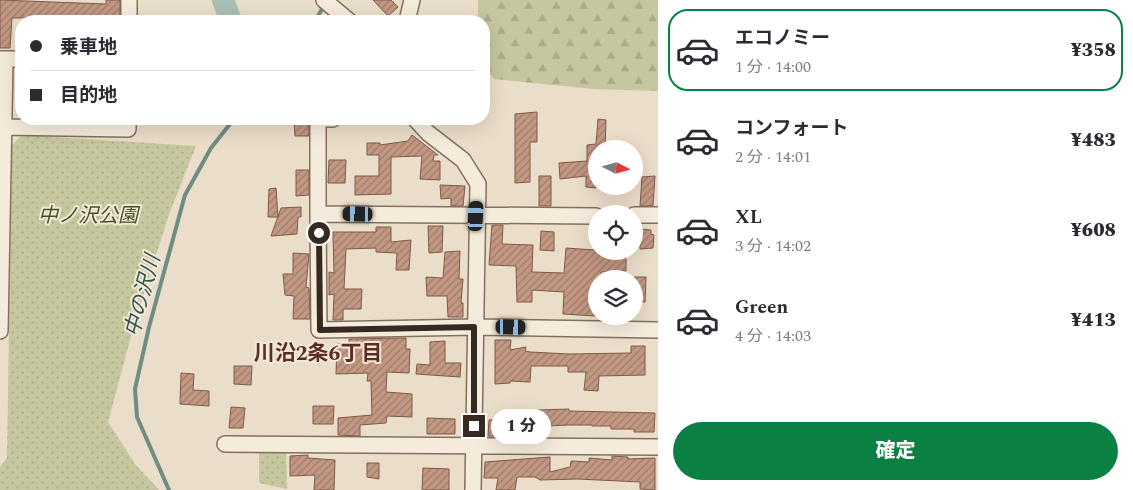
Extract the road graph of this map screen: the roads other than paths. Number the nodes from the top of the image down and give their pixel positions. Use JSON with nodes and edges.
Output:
{"nodes":[{"id":1,"x":129,"y":0,"type":"edge"},
{"id":2,"x":324,"y":0,"type":"edge"},
{"id":3,"x":412,"y":0,"type":"edge"},
{"id":4,"x":129,"y":15,"type":"edge"},
{"id":5,"x":342,"y":15,"type":"edge"},
{"id":6,"x":408,"y":15,"type":"edge"},
{"id":7,"x":3,"y":59,"type":"edge"},
{"id":8,"x":128,"y":125,"type":"edge"},
{"id":9,"x":318,"y":125,"type":"edge"},
{"id":10,"x":420,"y":125,"type":"edge"},
{"id":11,"x":4,"y":127,"type":"junction"},
{"id":12,"x":318,"y":214,"type":"junction"},
{"id":13,"x":658,"y":215,"type":"edge"},
{"id":14,"x":476,"y":216,"type":"junction"},
{"id":15,"x":588,"y":216,"type":"edge"},
{"id":16,"x":643,"y":216,"type":"edge"},
{"id":17,"x":474,"y":327,"type":"junction"},
{"id":18,"x":658,"y":330,"type":"edge"},
{"id":19,"x":0,"y":332,"type":"edge"},
{"id":20,"x":225,"y":444,"type":"dead end"},
{"id":21,"x":474,"y":446,"type":"junction"},
{"id":22,"x":658,"y":447,"type":"edge"},
{"id":23,"x":473,"y":490,"type":"edge"}],
"edges":[{"from":1,"to":4,"type":"street"},
{"from":2,"to":5,"type":"street"},
{"from":3,"to":6,"type":"street"},
{"from":7,"to":11,"type":"street"},
{"from":8,"to":11,"type":"street"},
{"from":9,"to":12,"type":"street"},
{"from":10,"to":14,"type":"street"},
{"from":11,"to":19,"type":"street"},
{"from":12,"to":14,"type":"street"},
{"from":12,"to":17,"type":"street"},
{"from":13,"to":16,"type":"street"},
{"from":14,"to":15,"type":"street"},
{"from":14,"to":17,"type":"street"},
{"from":17,"to":18,"type":"street"},
{"from":17,"to":21,"type":"street"},
{"from":20,"to":21,"type":"street"},
{"from":21,"to":22,"type":"street"},
{"from":21,"to":23,"type":"street"}]}
